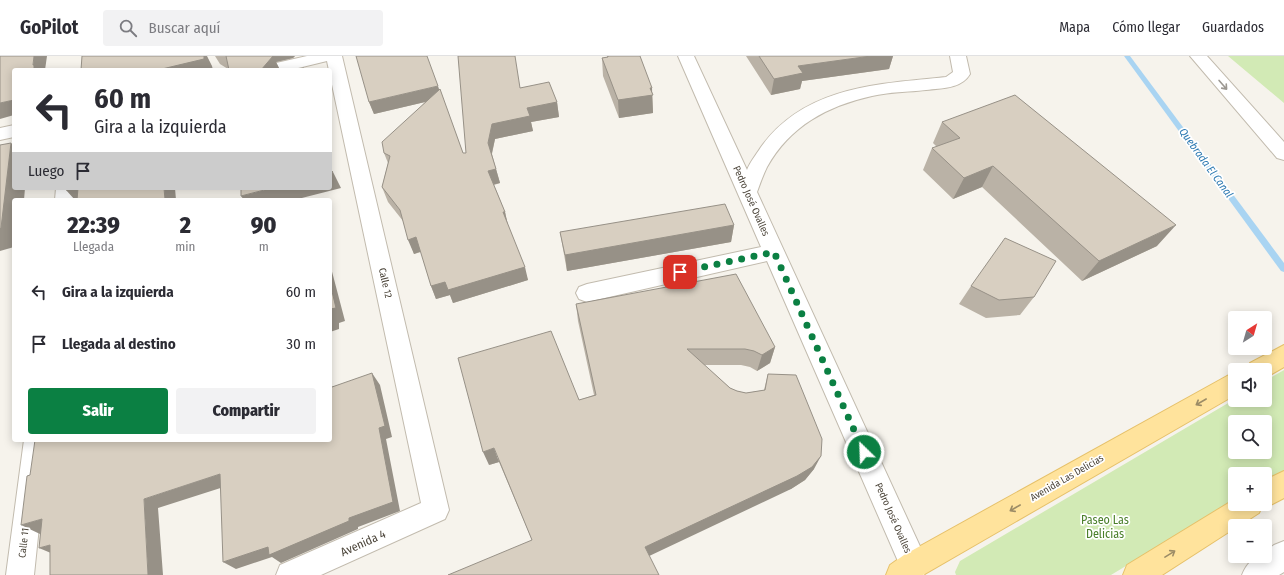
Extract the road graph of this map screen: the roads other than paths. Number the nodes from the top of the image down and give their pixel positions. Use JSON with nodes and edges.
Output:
{"nodes":[{"id":1,"x":328,"y":56,"type":"edge"},
{"id":2,"x":334,"y":56,"type":"edge"},
{"id":3,"x":686,"y":56,"type":"edge"},
{"id":4,"x":958,"y":56,"type":"edge"},
{"id":5,"x":1198,"y":56,"type":"edge"},
{"id":6,"x":277,"y":68,"type":"edge"},
{"id":7,"x":12,"y":131,"type":"edge"},
{"id":8,"x":0,"y":134,"type":"edge"},
{"id":9,"x":1284,"y":154,"type":"edge"},
{"id":10,"x":747,"y":193,"type":"junction"},
{"id":11,"x":774,"y":252,"type":"junction"},
{"id":12,"x":587,"y":293,"type":"dead end"},
{"id":13,"x":1284,"y":355,"type":"edge"},
{"id":14,"x":1270,"y":363,"type":"edge"},
{"id":15,"x":1228,"y":387,"type":"edge"},
{"id":16,"x":36,"y":442,"type":"edge"},
{"id":17,"x":1284,"y":483,"type":"edge"},
{"id":18,"x":1272,"y":491,"type":"edge"},
{"id":19,"x":436,"y":510,"type":"joint"},
{"id":20,"x":1239,"y":511,"type":"edge"},
{"id":21,"x":1284,"y":555,"type":"edge"},
{"id":22,"x":914,"y":572,"type":"edge"},
{"id":23,"x":20,"y":575,"type":"edge"},
{"id":24,"x":290,"y":575,"type":"edge"},
{"id":25,"x":1137,"y":575,"type":"edge"},
{"id":26,"x":1256,"y":575,"type":"edge"}],
"edges":[{"from":1,"to":6,"type":"street"},
{"from":2,"to":19,"type":"street","name":"Calle 12"},
{"from":3,"to":10,"type":"street","name":"Pedro José Ovalles"},
{"from":4,"to":10,"type":"street"},
{"from":5,"to":9,"type":"street","one_way":true},
{"from":7,"to":8,"type":"street"},
{"from":10,"to":11,"type":"street","name":"Pedro José Ovalles"},
{"from":11,"to":12,"type":"street"},
{"from":11,"to":22,"type":"street","name":"Pedro José Ovalles"},
{"from":13,"to":14,"type":"main road"},
{"from":15,"to":22,"type":"main road","name":"Avenida Las Delicias","one_way":true},
{"from":16,"to":23,"type":"street","name":"Calle 11"},
{"from":17,"to":18,"type":"main road"},
{"from":19,"to":24,"type":"street","name":"Avenida 4"},
{"from":25,"to":20,"type":"main road","one_way":true},
{"from":21,"to":26,"type":"street"}]}
